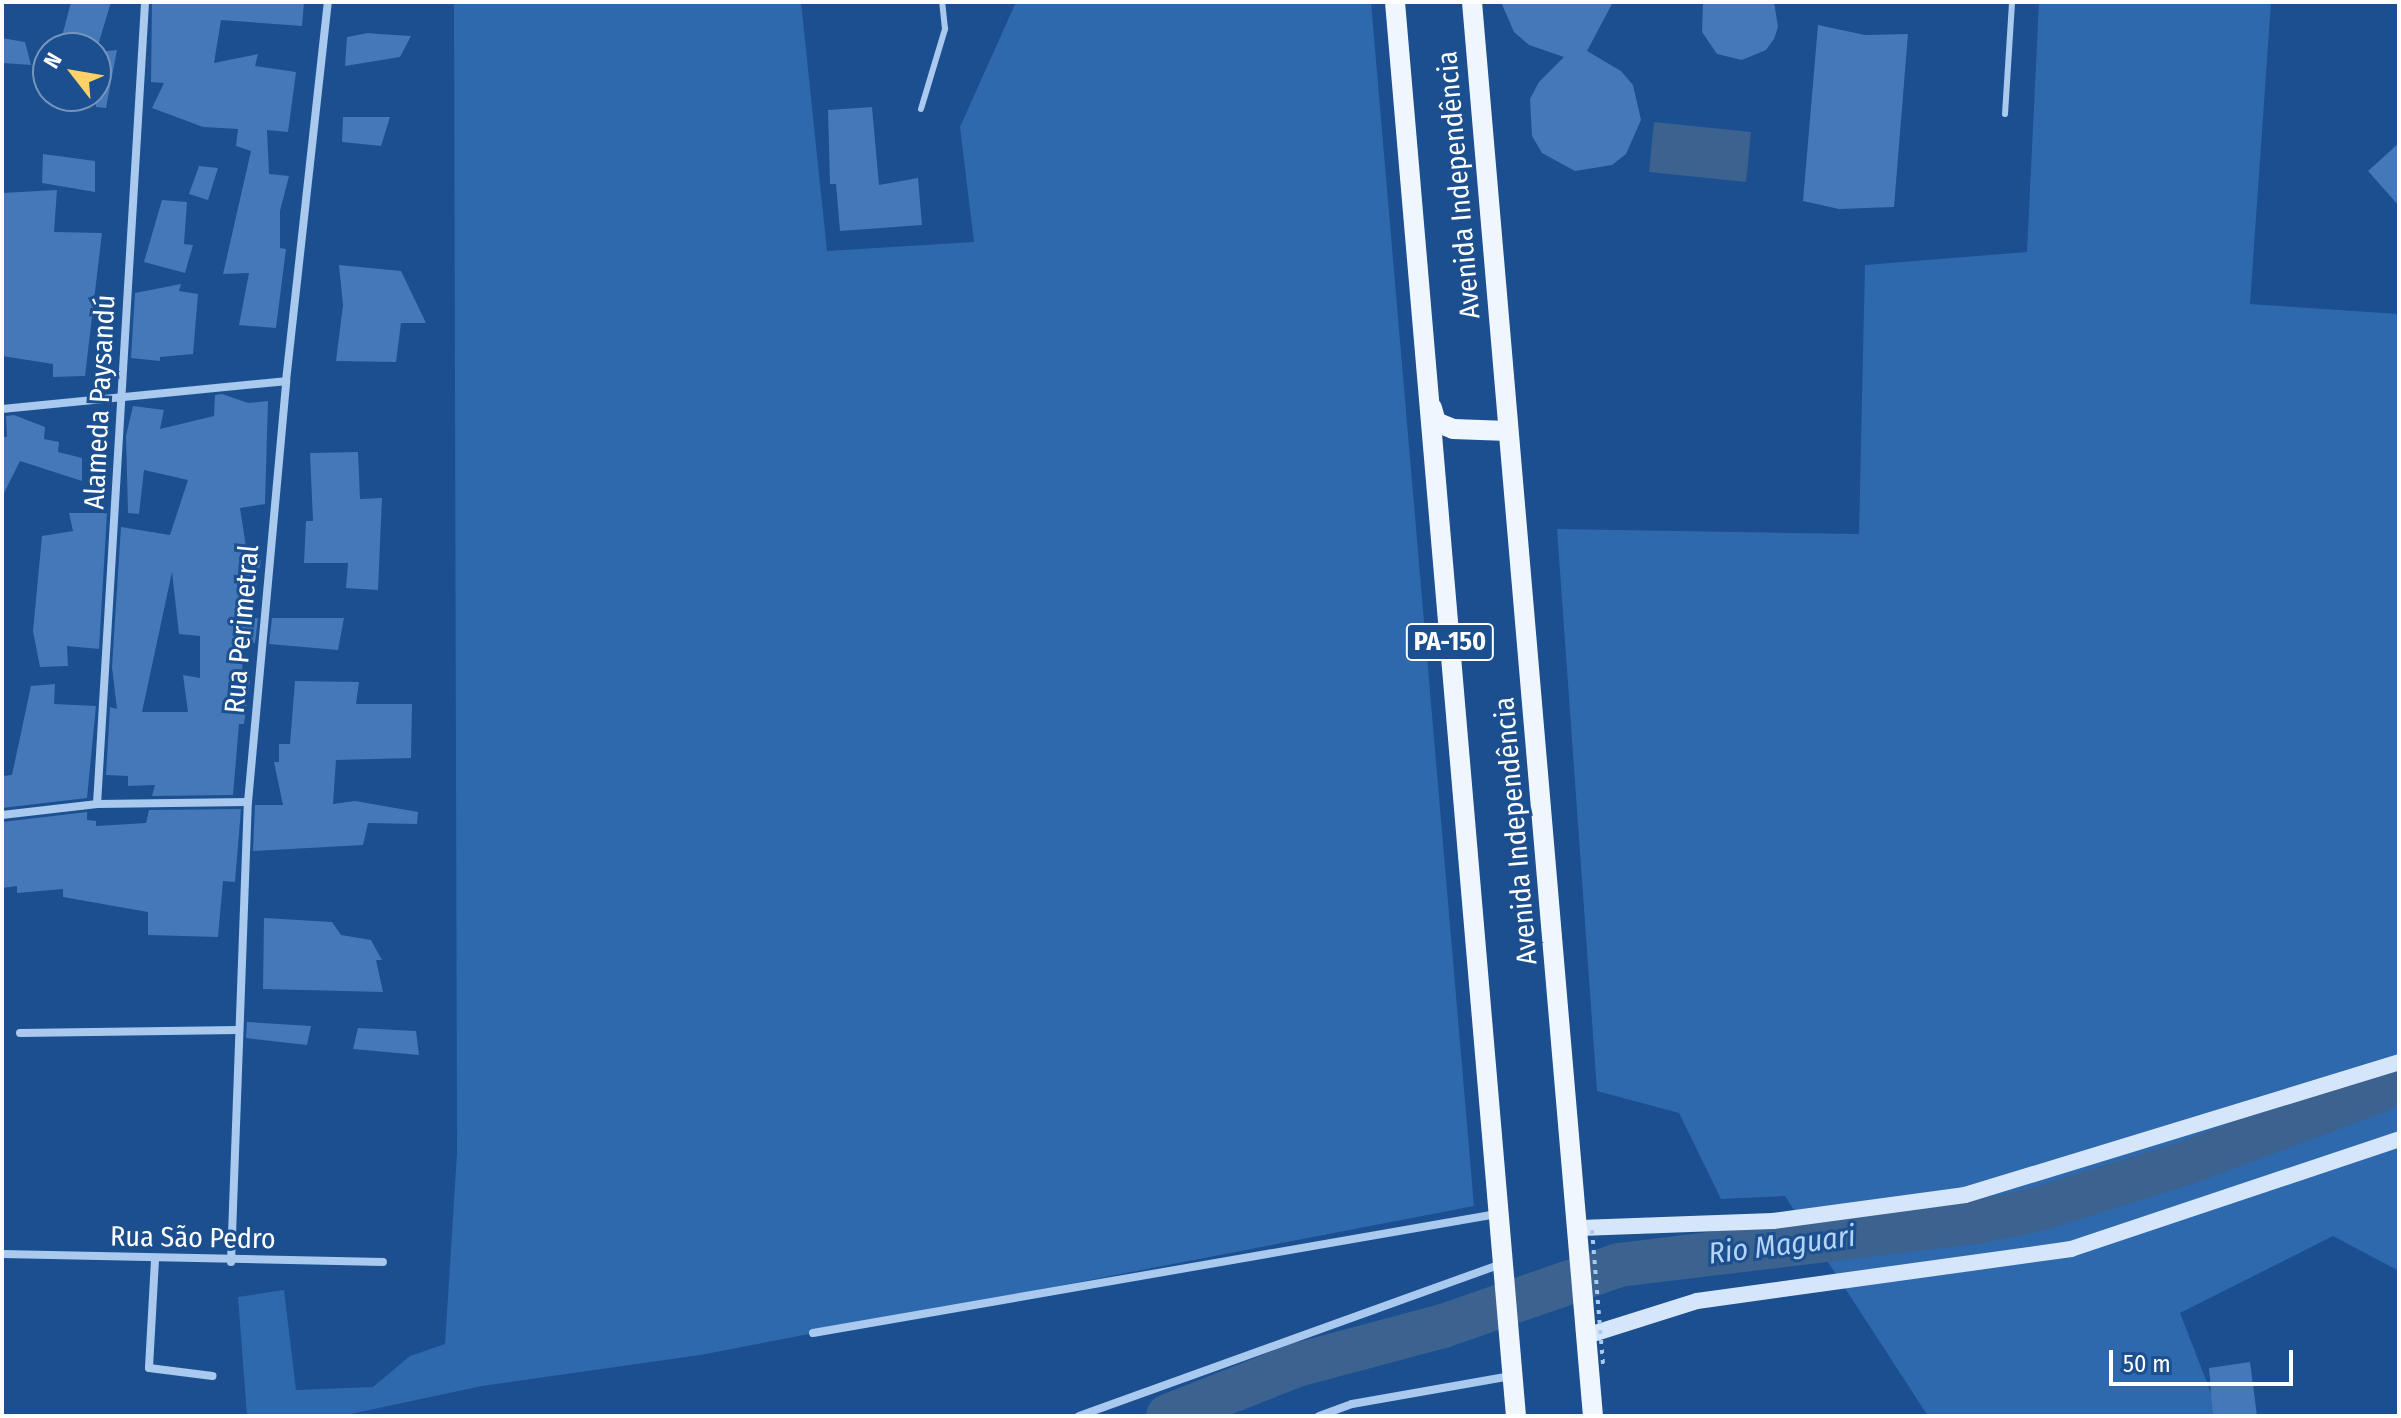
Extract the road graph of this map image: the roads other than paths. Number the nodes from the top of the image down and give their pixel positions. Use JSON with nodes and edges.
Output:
{"nodes":[{"id":1,"x":145,"y":2,"type":"edge"},
{"id":2,"x":328,"y":2,"type":"edge"},
{"id":3,"x":942,"y":2,"type":"edge"},
{"id":4,"x":1395,"y":2,"type":"edge"},
{"id":5,"x":1472,"y":2,"type":"edge"},
{"id":6,"x":2012,"y":2,"type":"edge"},
{"id":7,"x":921,"y":109,"type":"dead end"},
{"id":8,"x":2005,"y":114,"type":"dead end"},
{"id":9,"x":286,"y":381,"type":"junction"},
{"id":10,"x":123,"y":396,"type":"junction"},
{"id":11,"x":1429,"y":400,"type":"junction"},
{"id":12,"x":2,"y":409,"type":"edge"},
{"id":13,"x":1508,"y":431,"type":"junction"},
{"id":14,"x":248,"y":802,"type":"junction"},
{"id":15,"x":97,"y":804,"type":"junction"},
{"id":16,"x":2,"y":815,"type":"edge"},
{"id":17,"x":239,"y":1030,"type":"junction"},
{"id":18,"x":20,"y":1033,"type":"dead end"},
{"id":19,"x":2399,"y":1062,"type":"edge"},
{"id":20,"x":2399,"y":1139,"type":"edge"},
{"id":21,"x":1498,"y":1214,"type":"junction"},
{"id":22,"x":1586,"y":1229,"type":"junction"},
{"id":23,"x":2,"y":1254,"type":"edge"},
{"id":24,"x":155,"y":1260,"type":"junction"},
{"id":25,"x":231,"y":1262,"type":"junction"},
{"id":26,"x":383,"y":1262,"type":"dead end"},
{"id":27,"x":1503,"y":1273,"type":"junction"},
{"id":28,"x":1585,"y":1330,"type":"junction"},
{"id":29,"x":813,"y":1333,"type":"dead end"},
{"id":30,"x":1513,"y":1375,"type":"junction"},
{"id":31,"x":213,"y":1376,"type":"dead end"},
{"id":32,"x":1079,"y":1416,"type":"edge"},
{"id":33,"x":1319,"y":1416,"type":"edge"},
{"id":34,"x":1516,"y":1416,"type":"edge"},
{"id":35,"x":1593,"y":1416,"type":"edge"}],
"edges":[{"from":1,"to":10,"type":"street","name":"Alameda Paysandú"},
{"from":2,"to":9,"type":"street","name":"Rua Perimetral"},
{"from":3,"to":7,"type":"lane"},
{"from":4,"to":11,"type":"main road","name":"Avenida Independência","number":"PA-150"},
{"from":5,"to":13,"type":"main road","name":"Avenida Independência","number":"PA-150"},
{"from":6,"to":8,"type":"lane"},
{"from":9,"to":10,"type":"street"},
{"from":9,"to":14,"type":"street","name":"Rua Perimetral"},
{"from":10,"to":12,"type":"street"},
{"from":10,"to":15,"type":"street","name":"Alameda Paysandú"},
{"from":11,"to":13,"type":"main road"},
{"from":11,"to":21,"type":"main road","name":"Avenida Independência","number":"PA-150"},
{"from":13,"to":22,"type":"main road","name":"Avenida Independência","number":"PA-150"},
{"from":14,"to":15,"type":"street"},
{"from":14,"to":17,"type":"street","name":"Rua Perimetral"},
{"from":15,"to":16,"type":"street"},
{"from":17,"to":18,"type":"street"},
{"from":17,"to":25,"type":"street","name":"Rua Perimetral"},
{"from":19,"to":22,"type":"main road"},
{"from":20,"to":28,"type":"main road"},
{"from":21,"to":27,"type":"main road","name":"Avenida Independência","number":"PA-150"},
{"from":21,"to":29,"type":"street"},
{"from":22,"to":28,"type":"main road","name":"Avenida Independência","number":"PA-150"},
{"from":23,"to":24,"type":"street","name":"Rua São Pedro"},
{"from":24,"to":25,"type":"street","name":"Rua São Pedro"},
{"from":24,"to":31,"type":"street"},
{"from":25,"to":26,"type":"street","name":"Rua São Pedro"},
{"from":27,"to":30,"type":"main road","name":"Avenida Independência","number":"PA-150"},
{"from":27,"to":32,"type":"street"},
{"from":28,"to":35,"type":"main road","name":"Avenida Independência","number":"PA-150"},
{"from":30,"to":33,"type":"street"},
{"from":30,"to":34,"type":"main road","name":"Avenida Independência","number":"PA-150"}]}
